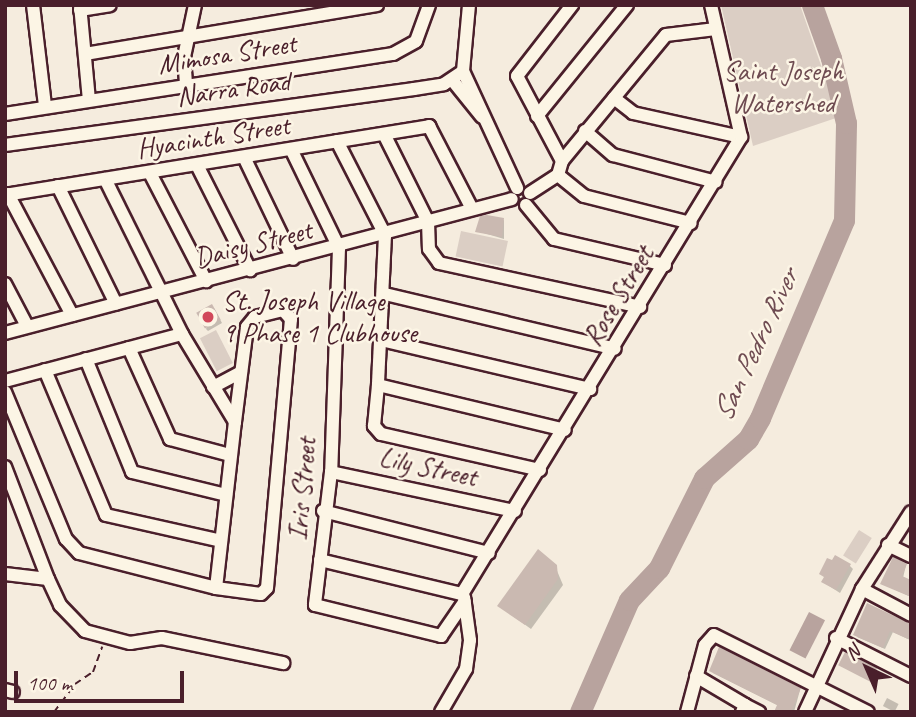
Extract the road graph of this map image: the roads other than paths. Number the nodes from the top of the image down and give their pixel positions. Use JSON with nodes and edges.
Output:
{"nodes":[{"id":1,"x":33,"y":5,"type":"edge"},
{"id":2,"x":110,"y":5,"type":"edge"},
{"id":3,"x":195,"y":5,"type":"edge"},
{"id":4,"x":377,"y":5,"type":"edge"},
{"id":5,"x":429,"y":5,"type":"edge"},
{"id":6,"x":469,"y":5,"type":"edge"},
{"id":7,"x":572,"y":5,"type":"edge"},
{"id":8,"x":627,"y":5,"type":"edge"},
{"id":9,"x":711,"y":5,"type":"edge"},
{"id":10,"x":80,"y":8,"type":"edge"},
{"id":11,"x":716,"y":29,"type":"junction"},
{"id":12,"x":187,"y":38,"type":"junction"},
{"id":13,"x":85,"y":54,"type":"junction"},
{"id":14,"x":458,"y":76,"type":"junction"},
{"id":15,"x":186,"y":84,"type":"junction"},
{"id":16,"x":614,"y":97,"type":"junction"},
{"id":17,"x":89,"y":100,"type":"junction"},
{"id":18,"x":45,"y":106,"type":"junction"},
{"id":19,"x":5,"y":114,"type":"edge"},
{"id":20,"x":537,"y":116,"type":"junction"},
{"id":21,"x":585,"y":131,"type":"junction"},
{"id":22,"x":384,"y":134,"type":"junction"},
{"id":23,"x":741,"y":137,"type":"junction"},
{"id":24,"x":337,"y":141,"type":"junction"},
{"id":25,"x":5,"y":145,"type":"edge"},
{"id":26,"x":291,"y":149,"type":"junction"},
{"id":27,"x":244,"y":157,"type":"junction"},
{"id":28,"x":562,"y":161,"type":"junction"},
{"id":29,"x":197,"y":164,"type":"junction"},
{"id":30,"x":150,"y":173,"type":"junction"},
{"id":31,"x":558,"y":175,"type":"junction"},
{"id":32,"x":105,"y":179,"type":"junction"},
{"id":33,"x":716,"y":182,"type":"junction"},
{"id":34,"x":58,"y":186,"type":"junction"},
{"id":35,"x":515,"y":194,"type":"junction"},
{"id":36,"x":7,"y":195,"type":"edge"},
{"id":37,"x":528,"y":199,"type":"junction"},
{"id":38,"x":472,"y":209,"type":"junction"},
{"id":39,"x":428,"y":222,"type":"junction"},
{"id":40,"x":691,"y":223,"type":"junction"},
{"id":41,"x":385,"y":234,"type":"junction"},
{"id":42,"x":339,"y":248,"type":"junction"},
{"id":43,"x":293,"y":260,"type":"junction"},
{"id":44,"x":665,"y":265,"type":"junction"},
{"id":45,"x":250,"y":270,"type":"junction"},
{"id":46,"x":206,"y":281,"type":"junction"},
{"id":47,"x":5,"y":284,"type":"edge"},
{"id":48,"x":162,"y":293,"type":"junction"},
{"id":49,"x":385,"y":293,"type":"junction"},
{"id":50,"x":116,"y":304,"type":"junction"},
{"id":51,"x":640,"y":307,"type":"junction"},
{"id":52,"x":72,"y":314,"type":"junction"},
{"id":53,"x":27,"y":326,"type":"junction"},
{"id":54,"x":5,"y":332,"type":"edge"},
{"id":55,"x":182,"y":334,"type":"junction"},
{"id":56,"x":381,"y":340,"type":"junction"},
{"id":57,"x":129,"y":348,"type":"junction"},
{"id":58,"x":615,"y":349,"type":"junction"},
{"id":59,"x":86,"y":359,"type":"junction"},
{"id":60,"x":45,"y":370,"type":"junction"},
{"id":61,"x":241,"y":372,"type":"junction"},
{"id":62,"x":5,"y":381,"type":"edge"},
{"id":63,"x":378,"y":385,"type":"junction"},
{"id":64,"x":213,"y":387,"type":"junction"},
{"id":65,"x":590,"y":389,"type":"junction"},
{"id":66,"x":5,"y":392,"type":"edge"},
{"id":67,"x":236,"y":422,"type":"junction"},
{"id":68,"x":565,"y":430,"type":"junction"},
{"id":69,"x":230,"y":455,"type":"junction"},
{"id":70,"x":5,"y":467,"type":"edge"},
{"id":71,"x":540,"y":470,"type":"junction"},
{"id":72,"x":331,"y":472,"type":"junction"},
{"id":73,"x":226,"y":495,"type":"junction"},
{"id":74,"x":323,"y":511,"type":"junction"},
{"id":75,"x":515,"y":511,"type":"junction"},
{"id":76,"x":911,"y":512,"type":"edge"},
{"id":77,"x":221,"y":541,"type":"junction"},
{"id":78,"x":888,"y":545,"type":"junction"},
{"id":79,"x":489,"y":554,"type":"junction"},
{"id":80,"x":911,"y":556,"type":"edge"},
{"id":81,"x":320,"y":560,"type":"junction"},
{"id":82,"x":5,"y":574,"type":"edge"},
{"id":83,"x":48,"y":579,"type":"junction"},
{"id":84,"x":216,"y":588,"type":"junction"},
{"id":85,"x":862,"y":589,"type":"junction"},
{"id":86,"x":464,"y":597,"type":"junction"},
{"id":87,"x":911,"y":615,"type":"edge"},
{"id":88,"x":441,"y":636,"type":"joint"},
{"id":89,"x":836,"y":638,"type":"junction"},
{"id":90,"x":283,"y":663,"type":"dead end"},
{"id":91,"x":696,"y":676,"type":"junction"},
{"id":92,"x":911,"y":677,"type":"edge"},
{"id":93,"x":814,"y":686,"type":"junction"},
{"id":94,"x":744,"y":708,"type":"edge"},
{"id":95,"x":863,"y":710,"type":"edge"},
{"id":96,"x":441,"y":712,"type":"edge"},
{"id":97,"x":687,"y":712,"type":"edge"},
{"id":98,"x":759,"y":712,"type":"edge"},
{"id":99,"x":805,"y":712,"type":"edge"}],
"edges":[{"from":1,"to":18,"type":"street"},
{"from":2,"to":10,"type":"street"},
{"from":3,"to":12,"type":"street"},
{"from":4,"to":12,"type":"street"},
{"from":5,"to":15,"type":"street","name":"Mimosa Street"},
{"from":6,"to":14,"type":"street"},
{"from":7,"to":20,"type":"street"},
{"from":8,"to":20,"type":"street"},
{"from":9,"to":11,"type":"street"},
{"from":10,"to":13,"type":"street"},
{"from":11,"to":16,"type":"street"},
{"from":11,"to":23,"type":"street"},
{"from":12,"to":13,"type":"street"},
{"from":12,"to":15,"type":"street"},
{"from":13,"to":17,"type":"street"},
{"from":14,"to":25,"type":"street","name":"Narra Road"},
{"from":14,"to":35,"type":"street"},
{"from":15,"to":17,"type":"street","name":"Mimosa Street"},
{"from":16,"to":21,"type":"street"},
{"from":16,"to":23,"type":"street"},
{"from":17,"to":18,"type":"street","name":"Mimosa Street"},
{"from":18,"to":19,"type":"street","name":"Mimosa Street"},
{"from":20,"to":28,"type":"street"},
{"from":21,"to":28,"type":"street"},
{"from":21,"to":33,"type":"street"},
{"from":22,"to":24,"type":"street","name":"Hyacinth Street"},
{"from":22,"to":38,"type":"street","name":"Hyacinth Street"},
{"from":22,"to":39,"type":"street"},
{"from":23,"to":33,"type":"street","name":"Rose Street"},
{"from":24,"to":26,"type":"street","name":"Hyacinth Street"},
{"from":24,"to":41,"type":"street"},
{"from":26,"to":27,"type":"street","name":"Hyacinth Street"},
{"from":26,"to":42,"type":"street"},
{"from":27,"to":29,"type":"street","name":"Hyacinth Street"},
{"from":27,"to":43,"type":"street"},
{"from":28,"to":31,"type":"street"},
{"from":29,"to":30,"type":"street","name":"Hyacinth Street"},
{"from":29,"to":45,"type":"street"},
{"from":30,"to":32,"type":"street","name":"Hyacinth Street"},
{"from":30,"to":46,"type":"street"},
{"from":31,"to":37,"type":"street"},
{"from":31,"to":40,"type":"street"},
{"from":32,"to":34,"type":"street","name":"Hyacinth Street"},
{"from":32,"to":48,"type":"street"},
{"from":33,"to":40,"type":"street","name":"Rose Street"},
{"from":34,"to":36,"type":"street","name":"Hyacinth Street"},
{"from":34,"to":50,"type":"street"},
{"from":35,"to":37,"type":"street"},
{"from":35,"to":38,"type":"street","name":"Daisy Street"},
{"from":36,"to":52,"type":"street"},
{"from":37,"to":44,"type":"street"},
{"from":38,"to":39,"type":"street","name":"Daisy Street"},
{"from":39,"to":41,"type":"street","name":"Daisy Street"},
{"from":39,"to":51,"type":"street"},
{"from":40,"to":44,"type":"street","name":"Rose Street"},
{"from":41,"to":42,"type":"street","name":"Daisy Street"},
{"from":41,"to":49,"type":"street"},
{"from":42,"to":43,"type":"street","name":"Daisy Street"},
{"from":42,"to":72,"type":"street","name":"Iris Street"},
{"from":43,"to":45,"type":"street","name":"Daisy Street"},
{"from":44,"to":51,"type":"street","name":"Rose Street"},
{"from":45,"to":46,"type":"street","name":"Daisy Street"},
{"from":46,"to":48,"type":"street","name":"Daisy Street"},
{"from":47,"to":53,"type":"street"},
{"from":48,"to":50,"type":"street","name":"Daisy Street"},
{"from":48,"to":55,"type":"street"},
{"from":49,"to":56,"type":"street"},
{"from":49,"to":58,"type":"street"},
{"from":50,"to":52,"type":"street","name":"Daisy Street"},
{"from":51,"to":58,"type":"street","name":"Rose Street"},
{"from":52,"to":53,"type":"street","name":"Daisy Street"},
{"from":53,"to":54,"type":"street","name":"Daisy Street"},
{"from":55,"to":57,"type":"street"},
{"from":55,"to":64,"type":"street"},
{"from":56,"to":63,"type":"street"},
{"from":56,"to":65,"type":"street"},
{"from":57,"to":59,"type":"street"},
{"from":57,"to":69,"type":"street"},
{"from":58,"to":65,"type":"street","name":"Rose Street"},
{"from":59,"to":60,"type":"street"},
{"from":59,"to":73,"type":"street"},
{"from":60,"to":62,"type":"street"},
{"from":60,"to":77,"type":"street"},
{"from":61,"to":64,"type":"street"},
{"from":61,"to":67,"type":"street"},
{"from":61,"to":84,"type":"street"},
{"from":63,"to":68,"type":"street"},
{"from":63,"to":71,"type":"street"},
{"from":64,"to":67,"type":"street"},
{"from":65,"to":68,"type":"street","name":"Rose Street"},
{"from":66,"to":84,"type":"street"},
{"from":67,"to":69,"type":"street"},
{"from":68,"to":71,"type":"street","name":"Rose Street"},
{"from":69,"to":73,"type":"street"},
{"from":70,"to":83,"type":"street"},
{"from":71,"to":75,"type":"street","name":"Rose Street"},
{"from":72,"to":74,"type":"street","name":"Iris Street"},
{"from":72,"to":75,"type":"street","name":"Lily Street"},
{"from":73,"to":77,"type":"street"},
{"from":74,"to":79,"type":"street"},
{"from":74,"to":81,"type":"street","name":"Iris Street"},
{"from":75,"to":79,"type":"street","name":"Rose Street"},
{"from":76,"to":78,"type":"street"},
{"from":77,"to":84,"type":"street"},
{"from":78,"to":80,"type":"street"},
{"from":78,"to":85,"type":"street"},
{"from":79,"to":86,"type":"street","name":"Rose Street"},
{"from":81,"to":86,"type":"street"},
{"from":81,"to":88,"type":"street","name":"Iris Street"},
{"from":82,"to":83,"type":"street"},
{"from":83,"to":90,"type":"street"},
{"from":85,"to":87,"type":"street"},
{"from":85,"to":89,"type":"street"},
{"from":86,"to":88,"type":"street","name":"Rose Street"},
{"from":86,"to":96,"type":"street"},
{"from":89,"to":92,"type":"street"},
{"from":89,"to":93,"type":"street"},
{"from":91,"to":93,"type":"street"},
{"from":91,"to":94,"type":"street"},
{"from":91,"to":97,"type":"street"},
{"from":93,"to":95,"type":"street"},
{"from":93,"to":99,"type":"street"},
{"from":94,"to":98,"type":"street"}]}
